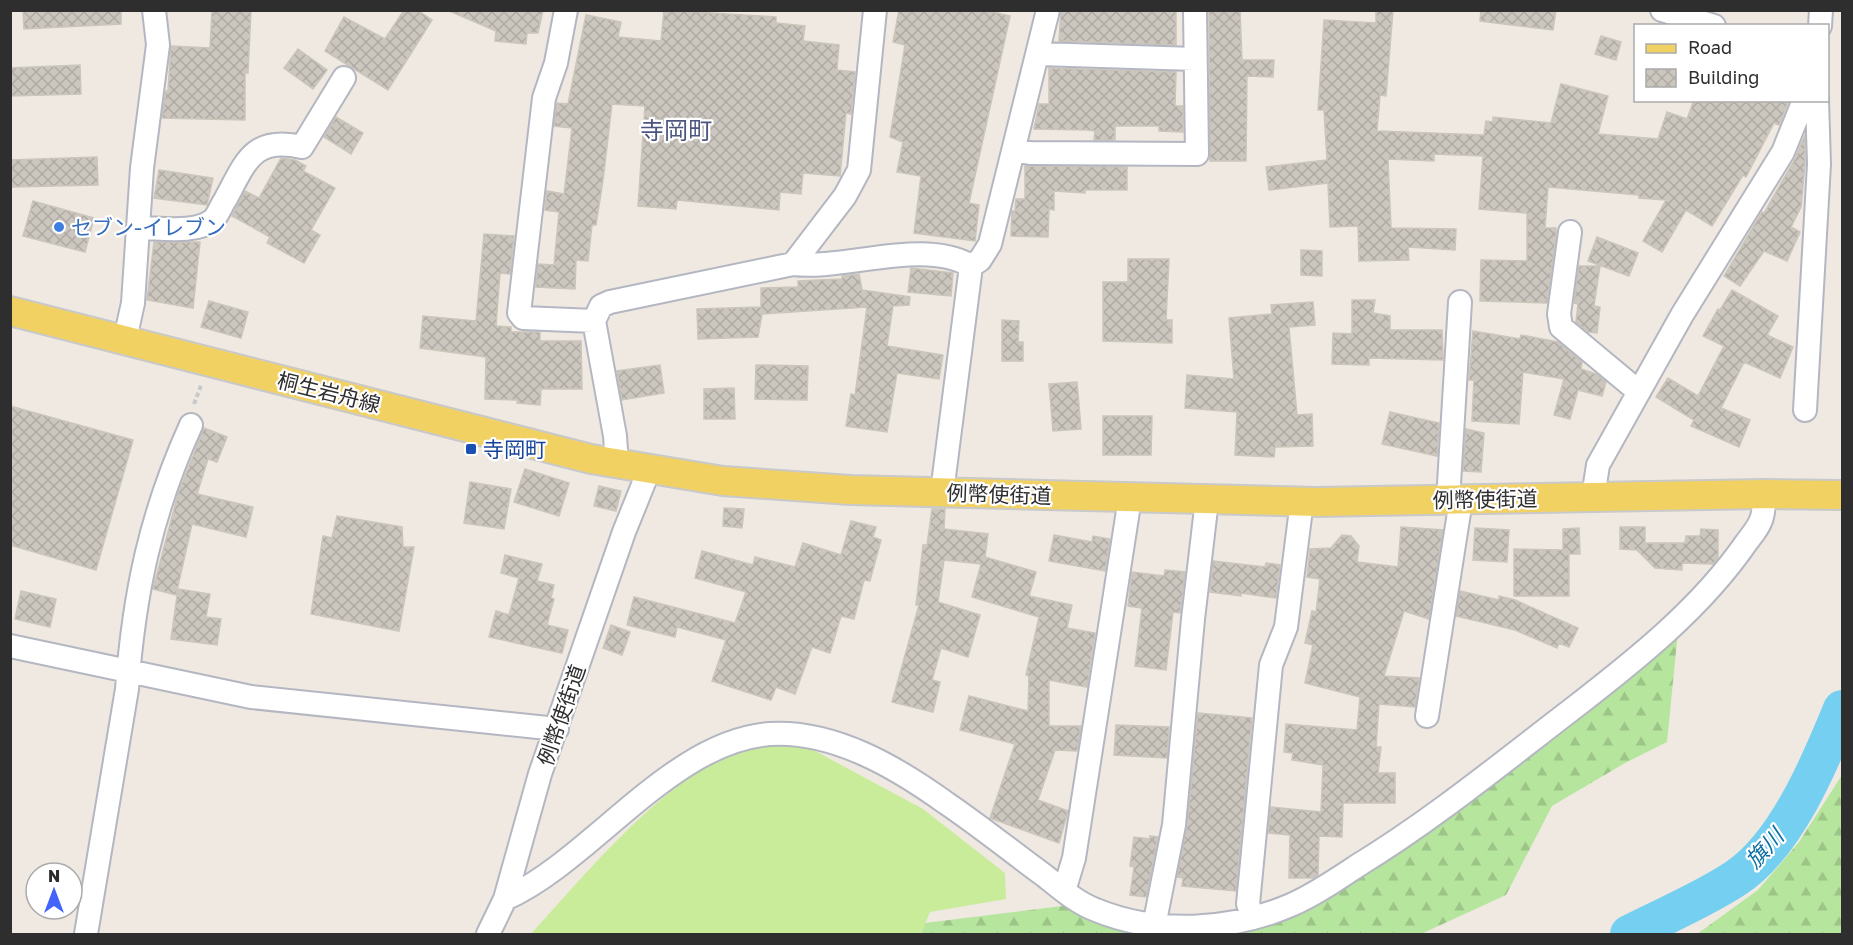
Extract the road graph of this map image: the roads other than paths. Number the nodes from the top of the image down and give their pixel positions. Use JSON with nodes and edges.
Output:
{"nodes":[{"id":1,"x":154,"y":10,"type":"edge"},
{"id":2,"x":566,"y":10,"type":"edge"},
{"id":3,"x":875,"y":10,"type":"edge"},
{"id":4,"x":1048,"y":10,"type":"edge"},
{"id":5,"x":1195,"y":10,"type":"edge"},
{"id":6,"x":1662,"y":10,"type":"edge"},
{"id":7,"x":1708,"y":24,"type":"edge"},
{"id":8,"x":1039,"y":54,"type":"junction"},
{"id":9,"x":1195,"y":59,"type":"junction"},
{"id":10,"x":344,"y":78,"type":"dead end"},
{"id":11,"x":1803,"y":102,"type":"edge"},
{"id":12,"x":1816,"y":102,"type":"edge"},
{"id":13,"x":1014,"y":150,"type":"junction"},
{"id":14,"x":139,"y":228,"type":"junction"},
{"id":15,"x":1570,"y":232,"type":"dead end"},
{"id":16,"x":793,"y":264,"type":"junction"},
{"id":17,"x":971,"y":266,"type":"junction"},
{"id":18,"x":1460,"y":302,"type":"dead end"},
{"id":19,"x":10,"y":311,"type":"edge"},
{"id":20,"x":594,"y":321,"type":"junction"},
{"id":21,"x":125,"y":339,"type":"junction"},
{"id":22,"x":1639,"y":392,"type":"junction"},
{"id":23,"x":1805,"y":410,"type":"dead end"},
{"id":24,"x":191,"y":425,"type":"dead end"},
{"id":25,"x":616,"y":464,"type":"junction"},
{"id":26,"x":649,"y":470,"type":"junction"},
{"id":27,"x":942,"y":492,"type":"junction"},
{"id":28,"x":1764,"y":494,"type":"junction"},
{"id":29,"x":1842,"y":495,"type":"edge"},
{"id":30,"x":1593,"y":497,"type":"junction"},
{"id":31,"x":1130,"y":498,"type":"junction"},
{"id":32,"x":1207,"y":500,"type":"junction"},
{"id":33,"x":1454,"y":500,"type":"junction"},
{"id":34,"x":1302,"y":501,"type":"junction"},
{"id":35,"x":10,"y":646,"type":"edge"},
{"id":36,"x":128,"y":672,"type":"junction"},
{"id":37,"x":1426,"y":716,"type":"dead end"},
{"id":38,"x":557,"y":729,"type":"junction"},
{"id":39,"x":1064,"y":891,"type":"junction"},
{"id":40,"x":505,"y":899,"type":"junction"},
{"id":41,"x":1253,"y":917,"type":"junction"},
{"id":42,"x":1154,"y":926,"type":"junction"},
{"id":43,"x":86,"y":934,"type":"edge"},
{"id":44,"x":488,"y":934,"type":"edge"}],
"edges":[{"from":1,"to":14,"type":"street"},
{"from":2,"to":20,"type":"street"},
{"from":3,"to":16,"type":"street"},
{"from":4,"to":8,"type":"street"},
{"from":5,"to":9,"type":"street"},
{"from":6,"to":7,"type":"street"},
{"from":8,"to":9,"type":"street"},
{"from":8,"to":13,"type":"street"},
{"from":9,"to":13,"type":"street"},
{"from":10,"to":14,"type":"street"},
{"from":11,"to":22,"type":"street"},
{"from":12,"to":23,"type":"street"},
{"from":13,"to":17,"type":"street"},
{"from":14,"to":21,"type":"street"},
{"from":15,"to":22,"type":"street"},
{"from":16,"to":17,"type":"street"},
{"from":16,"to":20,"type":"street"},
{"from":17,"to":27,"type":"street"},
{"from":18,"to":33,"type":"street"},
{"from":19,"to":21,"type":"main road","name":"桐生岩舟線"},
{"from":20,"to":25,"type":"street"},
{"from":21,"to":25,"type":"main road","name":"桐生岩舟線"},
{"from":22,"to":30,"type":"street"},
{"from":24,"to":36,"type":"street"},
{"from":25,"to":26,"type":"main road","name":"桐生岩舟線"},
{"from":26,"to":27,"type":"main road","name":"例幣使街道"},
{"from":26,"to":38,"type":"street","name":"例幣使街道"},
{"from":27,"to":31,"type":"main road","name":"例幣使街道"},
{"from":28,"to":29,"type":"main road","name":"例幣使街道"},
{"from":28,"to":30,"type":"main road","name":"例幣使街道"},
{"from":28,"to":41,"type":"street"},
{"from":30,"to":33,"type":"main road","name":"例幣使街道"},
{"from":31,"to":32,"type":"main road","name":"例幣使街道"},
{"from":31,"to":39,"type":"street"},
{"from":32,"to":34,"type":"main road","name":"例幣使街道"},
{"from":32,"to":42,"type":"street"},
{"from":33,"to":34,"type":"main road","name":"例幣使街道"},
{"from":33,"to":37,"type":"street"},
{"from":34,"to":41,"type":"street"},
{"from":35,"to":36,"type":"street"},
{"from":36,"to":38,"type":"street"},
{"from":36,"to":43,"type":"street"},
{"from":38,"to":40,"type":"street","name":"例幣使街道"},
{"from":39,"to":40,"type":"street"},
{"from":39,"to":42,"type":"street"},
{"from":40,"to":44,"type":"street","name":"例幣使街道"},
{"from":41,"to":42,"type":"street"}]}
